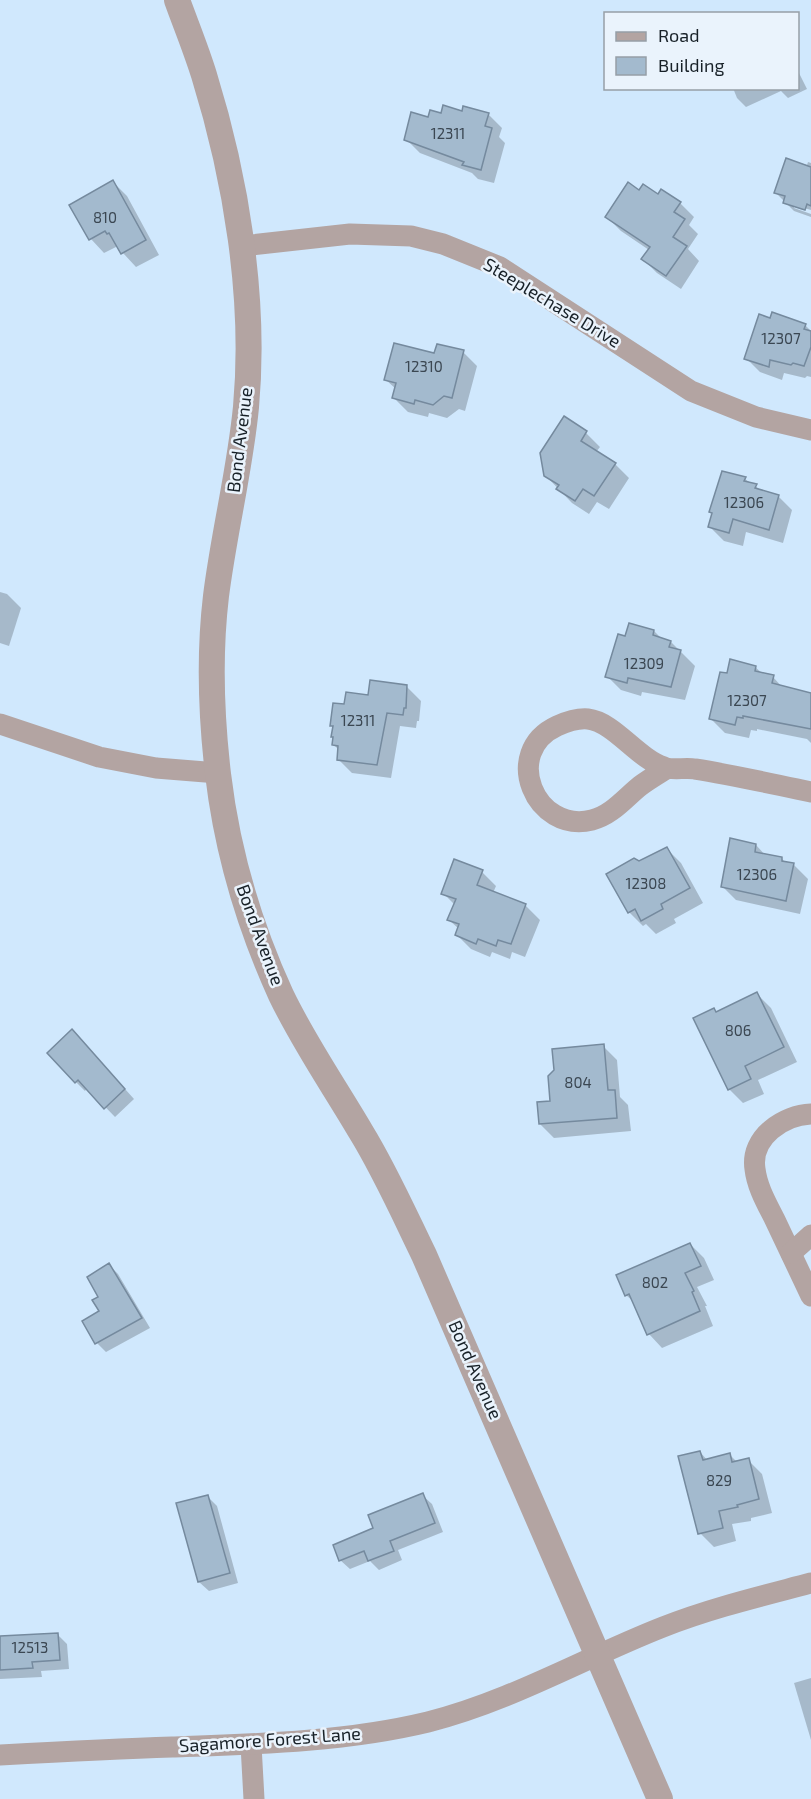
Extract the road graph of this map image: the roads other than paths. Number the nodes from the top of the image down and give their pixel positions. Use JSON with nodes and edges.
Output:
{"nodes":[{"id":1,"x":177,"y":0,"type":"edge"},
{"id":2,"x":242,"y":246,"type":"junction"},
{"id":3,"x":811,"y":430,"type":"edge"},
{"id":4,"x":0,"y":724,"type":"edge"},
{"id":5,"x":666,"y":769,"type":"junction"},
{"id":6,"x":218,"y":773,"type":"junction"},
{"id":7,"x":811,"y":792,"type":"edge"},
{"id":8,"x":811,"y":1114,"type":"edge"},
{"id":9,"x":811,"y":1235,"type":"edge"},
{"id":10,"x":791,"y":1253,"type":"junction"},
{"id":11,"x":811,"y":1296,"type":"edge"},
{"id":12,"x":811,"y":1583,"type":"edge"},
{"id":13,"x":598,"y":1655,"type":"junction"},
{"id":14,"x":251,"y":1745,"type":"junction"},
{"id":15,"x":0,"y":1755,"type":"edge"},
{"id":16,"x":254,"y":1799,"type":"edge"},
{"id":17,"x":660,"y":1799,"type":"edge"}],
"edges":[{"from":1,"to":2,"type":"street","name":"Bond Avenue"},
{"from":2,"to":3,"type":"street","name":"Steeplechase Drive"},
{"from":2,"to":6,"type":"street","name":"Bond Avenue"},
{"from":4,"to":6,"type":"street"},
{"from":5,"to":5,"type":"street"},
{"from":5,"to":7,"type":"street"},
{"from":6,"to":13,"type":"street","name":"Bond Avenue"},
{"from":8,"to":10,"type":"street"},
{"from":9,"to":10,"type":"street"},
{"from":10,"to":11,"type":"street"},
{"from":12,"to":13,"type":"street","name":"Sagamore Forest Lane"},
{"from":13,"to":14,"type":"street","name":"Sagamore Forest Lane"},
{"from":13,"to":17,"type":"street","name":"Bond Avenue"},
{"from":14,"to":15,"type":"street","name":"Sagamore Forest Lane"},
{"from":14,"to":16,"type":"street"}]}
